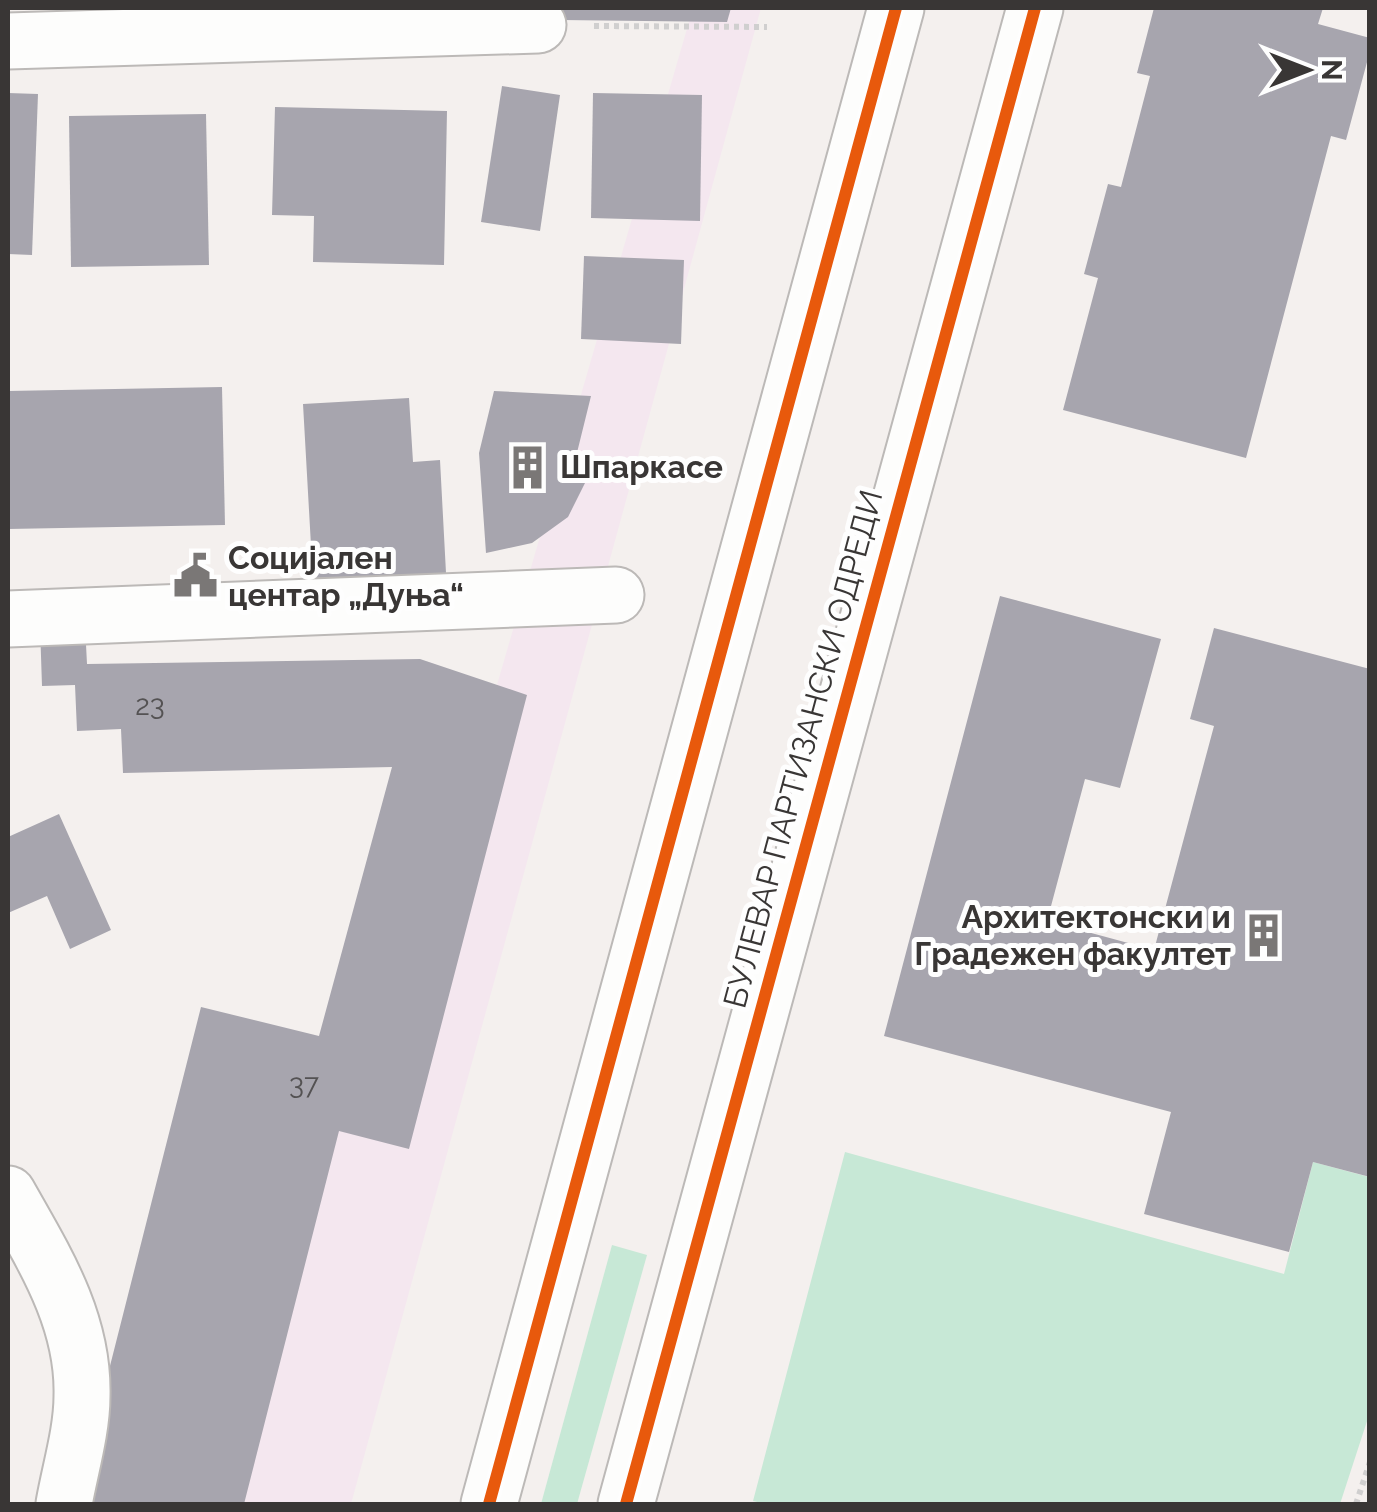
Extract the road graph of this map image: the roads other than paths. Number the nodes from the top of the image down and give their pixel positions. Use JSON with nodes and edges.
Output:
{"nodes":[{"id":1,"x":896,"y":8,"type":"edge"},
{"id":2,"x":1035,"y":8,"type":"edge"},
{"id":3,"x":538,"y":25,"type":"road end"},
{"id":4,"x":8,"y":41,"type":"edge"},
{"id":5,"x":616,"y":595,"type":"dead end"},
{"id":6,"x":8,"y":619,"type":"edge"},
{"id":7,"x":8,"y":1194,"type":"edge"},
{"id":8,"x":64,"y":1504,"type":"edge"},
{"id":9,"x":489,"y":1504,"type":"edge"},
{"id":10,"x":626,"y":1504,"type":"edge"}],
"edges":[{"from":1,"to":9,"type":"street"},
{"from":2,"to":10,"type":"street","name":"БУЛЕВАР ПАРТИЗАНСКИ ОДРЕДИ"},
{"from":3,"to":4,"type":"street"},
{"from":5,"to":6,"type":"street"},
{"from":7,"to":8,"type":"street"}]}
